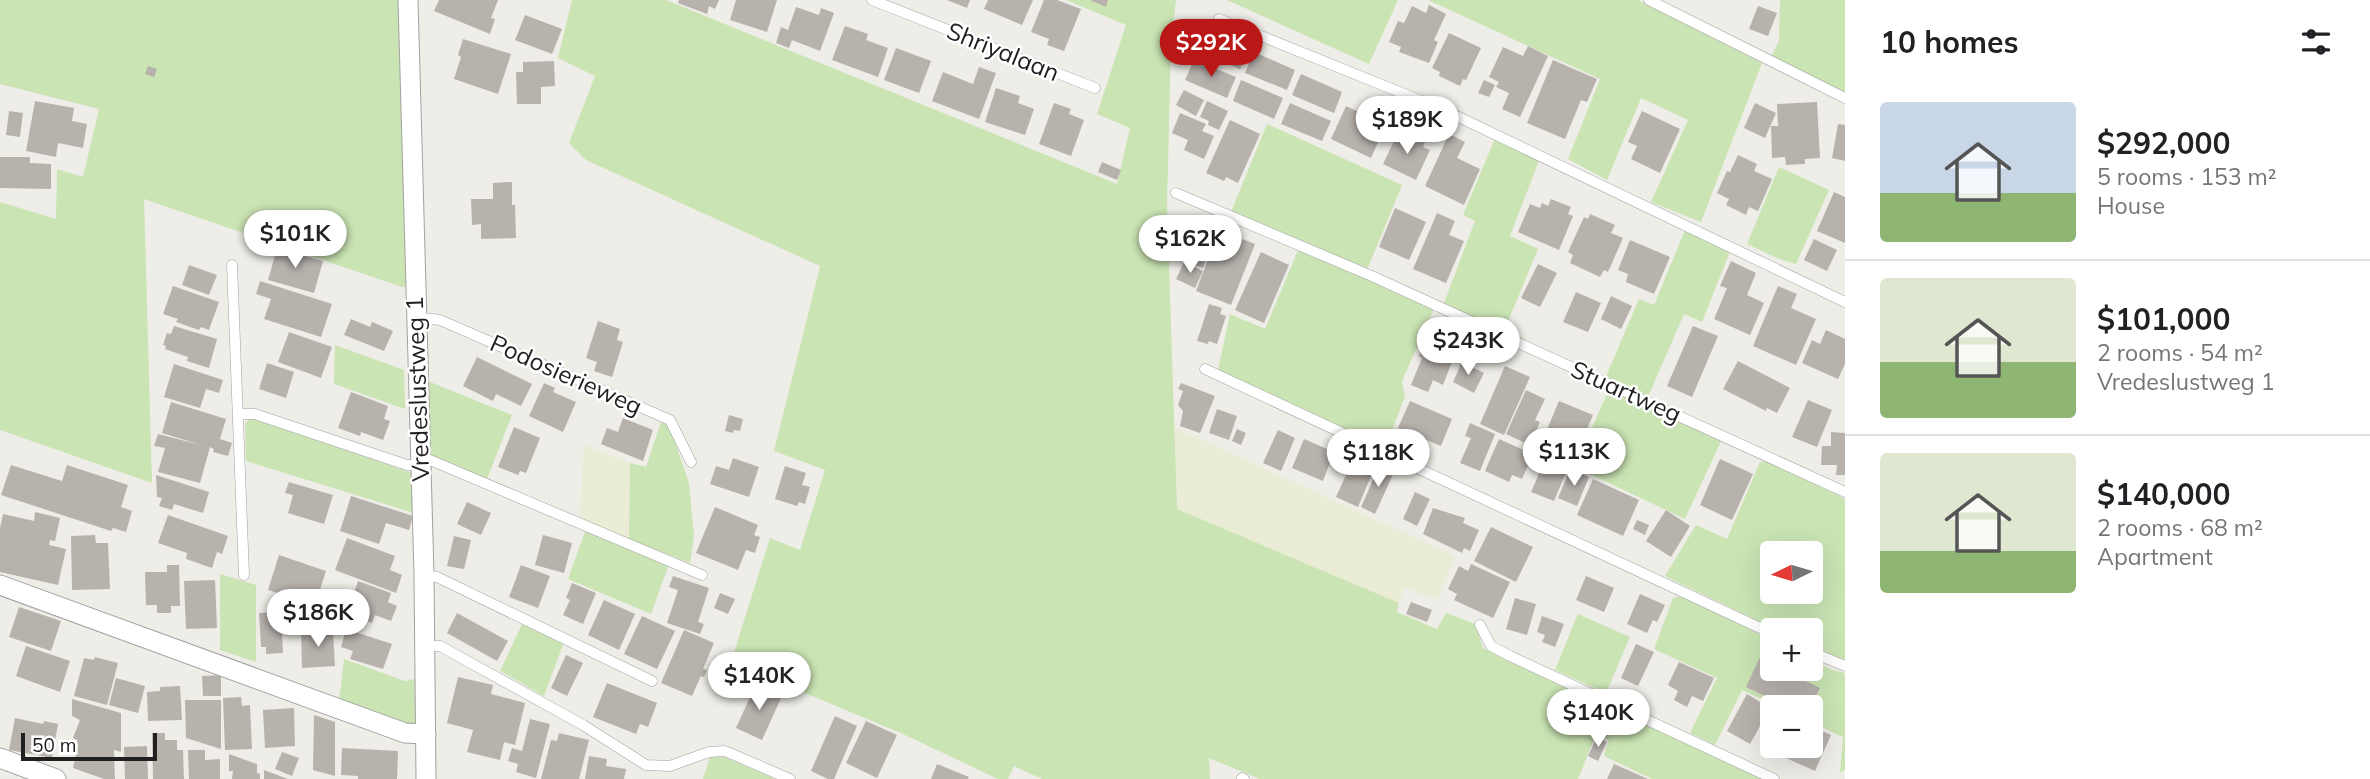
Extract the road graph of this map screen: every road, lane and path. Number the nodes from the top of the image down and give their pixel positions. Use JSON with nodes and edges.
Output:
{"nodes":[{"id":1,"x":408,"y":0,"type":"edge"},
{"id":2,"x":872,"y":0,"type":"edge"},
{"id":3,"x":1649,"y":0,"type":"edge"},
{"id":4,"x":1219,"y":19,"type":"dead end"},
{"id":5,"x":1095,"y":89,"type":"dead end"},
{"id":6,"x":1845,"y":97,"type":"edge"},
{"id":7,"x":1176,"y":193,"type":"dead end"},
{"id":8,"x":232,"y":265,"type":"dead end"},
{"id":9,"x":1845,"y":302,"type":"edge"},
{"id":10,"x":416,"y":317,"type":"junction"},
{"id":11,"x":1205,"y":369,"type":"dead end"},
{"id":12,"x":239,"y":414,"type":"junction"},
{"id":13,"x":420,"y":462,"type":"junction"},
{"id":14,"x":691,"y":462,"type":"dead end"},
{"id":15,"x":1845,"y":492,"type":"edge"},
{"id":16,"x":244,"y":575,"type":"dead end"},
{"id":17,"x":424,"y":575,"type":"junction"},
{"id":18,"x":702,"y":575,"type":"dead end"},
{"id":19,"x":0,"y":585,"type":"edge"},
{"id":20,"x":1480,"y":625,"type":"dead end"},
{"id":21,"x":1760,"y":628,"type":"edge"},
{"id":22,"x":425,"y":646,"type":"junction"},
{"id":23,"x":1823,"y":657,"type":"edge"},
{"id":24,"x":1845,"y":666,"type":"edge"},
{"id":25,"x":652,"y":681,"type":"dead end"},
{"id":26,"x":426,"y":734,"type":"junction"},
{"id":27,"x":0,"y":758,"type":"edge"},
{"id":28,"x":56,"y":779,"type":"edge"},
{"id":29,"x":426,"y":779,"type":"edge"},
{"id":30,"x":790,"y":779,"type":"edge"},
{"id":31,"x":1774,"y":779,"type":"edge"}],
"edges":[{"from":1,"to":10,"type":"street","name":"Vredeslustweg 1"},
{"from":2,"to":5,"type":"lane","name":"Shriyalaan"},
{"from":3,"to":6,"type":"lane"},
{"from":4,"to":9,"type":"lane"},
{"from":7,"to":15,"type":"lane","name":"Stuartweg"},
{"from":8,"to":12,"type":"lane"},
{"from":10,"to":13,"type":"street","name":"Vredeslustweg 1"},
{"from":10,"to":14,"type":"lane","name":"Podosierieweg"},
{"from":11,"to":21,"type":"lane"},
{"from":12,"to":13,"type":"lane"},
{"from":12,"to":16,"type":"lane"},
{"from":13,"to":17,"type":"street","name":"Vredeslustweg 1"},
{"from":13,"to":18,"type":"lane"},
{"from":17,"to":22,"type":"street","name":"Vredeslustweg 1"},
{"from":17,"to":25,"type":"lane"},
{"from":19,"to":26,"type":"street"},
{"from":20,"to":31,"type":"lane"},
{"from":22,"to":26,"type":"street","name":"Vredeslustweg 1"},
{"from":22,"to":30,"type":"lane"},
{"from":23,"to":24,"type":"lane"},
{"from":26,"to":29,"type":"street","name":"Vredeslustweg 1"},
{"from":27,"to":28,"type":"street"}]}
